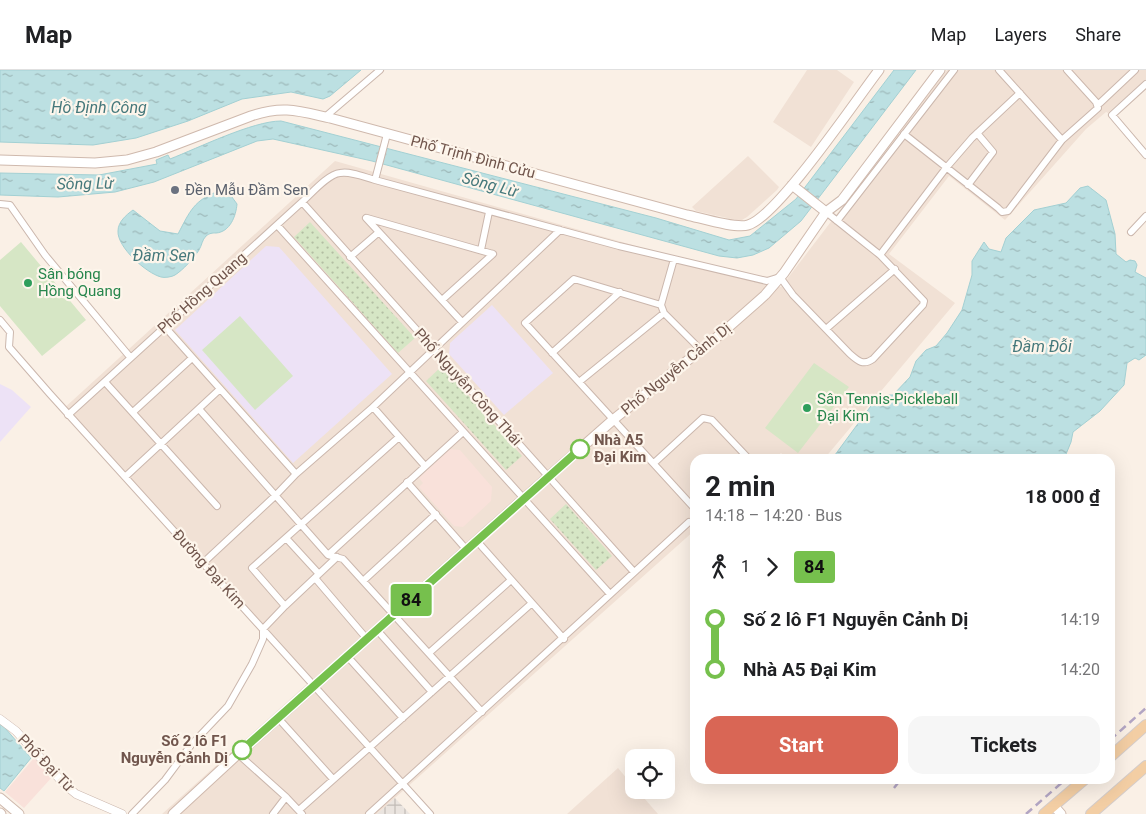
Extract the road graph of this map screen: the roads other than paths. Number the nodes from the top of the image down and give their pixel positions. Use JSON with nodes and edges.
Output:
{"nodes":[{"id":1,"x":380,"y":70,"type":"edge"},
{"id":2,"x":879,"y":70,"type":"edge"},
{"id":3,"x":940,"y":70,"type":"edge"},
{"id":4,"x":954,"y":70,"type":"edge"},
{"id":5,"x":999,"y":70,"type":"edge"},
{"id":6,"x":1071,"y":70,"type":"edge"},
{"id":7,"x":1135,"y":70,"type":"edge"},
{"id":8,"x":1146,"y":84,"type":"edge"},
{"id":9,"x":1020,"y":94,"type":"junction"},
{"id":10,"x":1100,"y":103,"type":"dead end"},
{"id":11,"x":325,"y":117,"type":"junction"},
{"id":12,"x":977,"y":133,"type":"junction"},
{"id":13,"x":904,"y":134,"type":"junction"},
{"id":14,"x":386,"y":138,"type":"junction"},
{"id":15,"x":1062,"y":140,"type":"junction"},
{"id":16,"x":1146,"y":155,"type":"edge"},
{"id":17,"x":0,"y":160,"type":"edge"},
{"id":18,"x":946,"y":168,"type":"junction"},
{"id":19,"x":375,"y":180,"type":"junction"},
{"id":20,"x":968,"y":185,"type":"junction"},
{"id":21,"x":795,"y":188,"type":"junction"},
{"id":22,"x":302,"y":202,"type":"junction"},
{"id":23,"x":0,"y":204,"type":"edge"},
{"id":24,"x":822,"y":210,"type":"junction"},
{"id":25,"x":489,"y":212,"type":"junction"},
{"id":26,"x":1146,"y":216,"type":"edge"},
{"id":27,"x":837,"y":221,"type":"junction"},
{"id":28,"x":277,"y":225,"type":"junction"},
{"id":29,"x":560,"y":230,"type":"junction"},
{"id":30,"x":379,"y":232,"type":"junction"},
{"id":31,"x":1131,"y":232,"type":"dead end"},
{"id":32,"x":481,"y":250,"type":"junction"},
{"id":33,"x":880,"y":255,"type":"junction"},
{"id":34,"x":350,"y":257,"type":"junction"},
{"id":35,"x":674,"y":259,"type":"junction"},
{"id":36,"x":895,"y":270,"type":"junction"},
{"id":37,"x":780,"y":277,"type":"junction"},
{"id":38,"x":620,"y":292,"type":"junction"},
{"id":39,"x":442,"y":300,"type":"junction"},
{"id":40,"x":661,"y":305,"type":"junction"},
{"id":41,"x":664,"y":313,"type":"junction"},
{"id":42,"x":0,"y":320,"type":"edge"},
{"id":43,"x":462,"y":322,"type":"junction"},
{"id":44,"x":165,"y":327,"type":"junction"},
{"id":45,"x":826,"y":329,"type":"junction"},
{"id":46,"x":433,"y":349,"type":"junction"},
{"id":47,"x":701,"y":350,"type":"junction"},
{"id":48,"x":552,"y":353,"type":"junction"},
{"id":49,"x":130,"y":358,"type":"junction"},
{"id":50,"x":192,"y":358,"type":"junction"},
{"id":51,"x":408,"y":372,"type":"junction"},
{"id":52,"x":105,"y":382,"type":"junction"},
{"id":53,"x":580,"y":382,"type":"junction"},
{"id":54,"x":220,"y":390,"type":"junction"},
{"id":55,"x":373,"y":407,"type":"junction"},
{"id":56,"x":199,"y":409,"type":"junction"},
{"id":57,"x":133,"y":412,"type":"junction"},
{"id":58,"x":68,"y":415,"type":"junction"},
{"id":59,"x":614,"y":420,"type":"junction"},
{"id":60,"x":463,"y":432,"type":"junction"},
{"id":61,"x":398,"y":436,"type":"junction"},
{"id":62,"x":161,"y":444,"type":"junction"},
{"id":63,"x":743,"y":454,"type":"edge"},
{"id":64,"x":654,"y":463,"type":"junction"},
{"id":65,"x":425,"y":466,"type":"junction"},
{"id":66,"x":296,"y":474,"type":"junction"},
{"id":67,"x":124,"y":477,"type":"junction"},
{"id":68,"x":548,"y":477,"type":"junction"},
{"id":69,"x":408,"y":482,"type":"junction"},
{"id":70,"x":275,"y":496,"type":"junction"},
{"id":71,"x":523,"y":499,"type":"junction"},
{"id":72,"x":690,"y":503,"type":"edge"},
{"id":73,"x":216,"y":506,"type":"dead end"},
{"id":74,"x":436,"y":514,"type":"junction"},
{"id":75,"x":689,"y":522,"type":"dead end"},
{"id":76,"x":301,"y":525,"type":"junction"},
{"id":77,"x":286,"y":538,"type":"junction"},
{"id":78,"x":476,"y":540,"type":"junction"},
{"id":79,"x":466,"y":549,"type":"junction"},
{"id":80,"x":328,"y":555,"type":"junction"},
{"id":81,"x":338,"y":558,"type":"junction"},
{"id":82,"x":203,"y":563,"type":"junction"},
{"id":83,"x":634,"y":572,"type":"junction"},
{"id":84,"x":317,"y":576,"type":"junction"},
{"id":85,"x":511,"y":580,"type":"junction"},
{"id":86,"x":363,"y":581,"type":"junction"},
{"id":87,"x":610,"y":594,"type":"junction"},
{"id":88,"x":532,"y":603,"type":"junction"},
{"id":89,"x":285,"y":606,"type":"junction"},
{"id":90,"x":394,"y":615,"type":"junction"},
{"id":91,"x":263,"y":629,"type":"junction"},
{"id":92,"x":377,"y":630,"type":"junction"},
{"id":93,"x":564,"y":638,"type":"junction"},
{"id":94,"x":367,"y":639,"type":"junction"},
{"id":95,"x":429,"y":653,"type":"junction"},
{"id":96,"x":347,"y":656,"type":"junction"},
{"id":97,"x":450,"y":676,"type":"junction"},
{"id":98,"x":314,"y":686,"type":"junction"},
{"id":99,"x":432,"y":692,"type":"junction"},
{"id":100,"x":482,"y":712,"type":"junction"},
{"id":101,"x":278,"y":718,"type":"junction"},
{"id":102,"x":403,"y":718,"type":"junction"},
{"id":103,"x":0,"y":719,"type":"edge"},
{"id":104,"x":1146,"y":725,"type":"edge"},
{"id":105,"x":369,"y":747,"type":"junction"},
{"id":106,"x":1115,"y":753,"type":"edge"},
{"id":107,"x":238,"y":754,"type":"junction"},
{"id":108,"x":1146,"y":766,"type":"edge"},
{"id":109,"x":334,"y":779,"type":"junction"},
{"id":110,"x":402,"y":784,"type":"junction"},
{"id":111,"x":1079,"y":784,"type":"edge"},
{"id":112,"x":286,"y":797,"type":"junction"},
{"id":113,"x":0,"y":798,"type":"edge"},
{"id":114,"x":1054,"y":806,"type":"junction"},
{"id":115,"x":301,"y":812,"type":"edge"},
{"id":116,"x":19,"y":814,"type":"edge"},
{"id":117,"x":122,"y":814,"type":"edge"},
{"id":118,"x":132,"y":814,"type":"edge"},
{"id":119,"x":173,"y":814,"type":"edge"},
{"id":120,"x":273,"y":814,"type":"edge"},
{"id":121,"x":369,"y":814,"type":"edge"},
{"id":122,"x":430,"y":814,"type":"edge"},
{"id":123,"x":1044,"y":814,"type":"edge"},
{"id":124,"x":1061,"y":814,"type":"edge"},
{"id":125,"x":1091,"y":814,"type":"edge"}],
"edges":[{"from":1,"to":11,"type":"street"},
{"from":2,"to":21,"type":"main road","name":"Phố Trịnh Đình Cửu"},
{"from":3,"to":24,"type":"main road","name":"Phố Nguyễn Cảnh Dị"},
{"from":4,"to":13,"type":"street"},
{"from":5,"to":9,"type":"street"},
{"from":6,"to":15,"type":"street"},
{"from":7,"to":10,"type":"street"},
{"from":8,"to":16,"type":"street"},
{"from":9,"to":12,"type":"street"},
{"from":9,"to":15,"type":"street"},
{"from":11,"to":14,"type":"main road","name":"Phố Trịnh Đình Cửu"},
{"from":11,"to":17,"type":"main road","name":"Phố Trịnh Đình Cửu"},
{"from":12,"to":18,"type":"street"},
{"from":12,"to":20,"type":"street"},
{"from":13,"to":18,"type":"street"},
{"from":13,"to":27,"type":"street"},
{"from":14,"to":19,"type":"street"},
{"from":14,"to":21,"type":"main road","name":"Phố Trịnh Đình Cửu"},
{"from":15,"to":20,"type":"street"},
{"from":18,"to":20,"type":"street"},
{"from":18,"to":33,"type":"street"},
{"from":19,"to":22,"type":"street","name":"Phố Hồng Quang"},
{"from":19,"to":25,"type":"street"},
{"from":21,"to":24,"type":"main road"},
{"from":22,"to":28,"type":"street","name":"Phố Hồng Quang"},
{"from":22,"to":34,"type":"street","name":"Phố Nguyễn Công Thái"},
{"from":23,"to":49,"type":"street"},
{"from":24,"to":27,"type":"street"},
{"from":24,"to":37,"type":"main road","name":"Phố Nguyễn Cảnh Dị"},
{"from":25,"to":29,"type":"street"},
{"from":25,"to":32,"type":"street"},
{"from":26,"to":31,"type":"street"},
{"from":27,"to":33,"type":"street"},
{"from":28,"to":44,"type":"street","name":"Phố Hồng Quang"},
{"from":28,"to":51,"type":"street"},
{"from":29,"to":35,"type":"street"},
{"from":29,"to":43,"type":"street"},
{"from":30,"to":32,"type":"street"},
{"from":30,"to":34,"type":"street"},
{"from":30,"to":39,"type":"street"},
{"from":32,"to":39,"type":"street"},
{"from":33,"to":36,"type":"street"},
{"from":34,"to":46,"type":"street","name":"Phố Nguyễn Công Thái"},
{"from":35,"to":37,"type":"street"},
{"from":35,"to":40,"type":"street"},
{"from":36,"to":45,"type":"street"},
{"from":36,"to":45,"type":"street"},
{"from":37,"to":45,"type":"street"},
{"from":37,"to":47,"type":"main road","name":"Phố Nguyễn Cảnh Dị"},
{"from":38,"to":40,"type":"street"},
{"from":38,"to":48,"type":"street"},
{"from":38,"to":48,"type":"street"},
{"from":39,"to":43,"type":"street"},
{"from":40,"to":41,"type":"street"},
{"from":41,"to":47,"type":"street"},
{"from":41,"to":53,"type":"street"},
{"from":42,"to":58,"type":"street","name":"Đường Đại Kim"},
{"from":43,"to":46,"type":"street"},
{"from":44,"to":49,"type":"street","name":"Phố Hồng Quang"},
{"from":44,"to":50,"type":"street"},
{"from":46,"to":51,"type":"street"},
{"from":46,"to":68,"type":"street","name":"Phố Nguyễn Công Thái"},
{"from":47,"to":59,"type":"main road","name":"Phố Nguyễn Cảnh Dị"},
{"from":48,"to":53,"type":"street"},
{"from":49,"to":52,"type":"street","name":"Phố Hồng Quang"},
{"from":50,"to":54,"type":"street"},
{"from":50,"to":57,"type":"street"},
{"from":51,"to":55,"type":"street"},
{"from":51,"to":60,"type":"street"},
{"from":52,"to":57,"type":"street"},
{"from":52,"to":58,"type":"street","name":"Phố Hồng Quang"},
{"from":53,"to":59,"type":"street"},
{"from":54,"to":56,"type":"street"},
{"from":54,"to":66,"type":"street"},
{"from":55,"to":61,"type":"street"},
{"from":55,"to":66,"type":"street"},
{"from":56,"to":62,"type":"street"},
{"from":56,"to":70,"type":"street"},
{"from":57,"to":62,"type":"street"},
{"from":58,"to":67,"type":"street","name":"Đường Đại Kim"},
{"from":59,"to":64,"type":"street"},
{"from":59,"to":68,"type":"main road","name":"Phố Nguyễn Cảnh Dị"},
{"from":60,"to":65,"type":"street"},
{"from":60,"to":71,"type":"street"},
{"from":61,"to":65,"type":"street"},
{"from":61,"to":76,"type":"street"},
{"from":62,"to":67,"type":"street"},
{"from":62,"to":73,"type":"street"},
{"from":63,"to":64,"type":"street"},
{"from":64,"to":72,"type":"street"},
{"from":65,"to":69,"type":"street"},
{"from":66,"to":70,"type":"street"},
{"from":67,"to":82,"type":"street","name":"Đường Đại Kim"},
{"from":68,"to":71,"type":"main road","name":"Phố Nguyễn Cảnh Dị"},
{"from":68,"to":83,"type":"street","name":"Phố Nguyễn Công Thái"},
{"from":69,"to":74,"type":"street"},
{"from":69,"to":80,"type":"street"},
{"from":70,"to":76,"type":"street"},
{"from":70,"to":82,"type":"street"},
{"from":71,"to":78,"type":"main road","name":"Phố Nguyễn Cảnh Dị"},
{"from":71,"to":87,"type":"street"},
{"from":74,"to":79,"type":"street"},
{"from":74,"to":86,"type":"street"},
{"from":75,"to":83,"type":"street"},
{"from":76,"to":77,"type":"street"},
{"from":76,"to":80,"type":"street"},
{"from":77,"to":84,"type":"street"},
{"from":77,"to":89,"type":"street"},
{"from":78,"to":79,"type":"main road","name":"Phố Nguyễn Cảnh Dị"},
{"from":78,"to":85,"type":"street"},
{"from":79,"to":90,"type":"main road","name":"Phố Nguyễn Cảnh Dị"},
{"from":80,"to":81,"type":"street"},
{"from":81,"to":84,"type":"street"},
{"from":81,"to":86,"type":"street"},
{"from":82,"to":91,"type":"street","name":"Đường Đại Kim"},
{"from":83,"to":87,"type":"street"},
{"from":84,"to":89,"type":"street"},
{"from":84,"to":94,"type":"street"},
{"from":85,"to":88,"type":"street"},
{"from":85,"to":95,"type":"street"},
{"from":86,"to":90,"type":"street"},
{"from":87,"to":93,"type":"street"},
{"from":88,"to":93,"type":"street"},
{"from":88,"to":97,"type":"street"},
{"from":89,"to":91,"type":"street"},
{"from":90,"to":92,"type":"main road","name":"Phố Nguyễn Cảnh Dị"},
{"from":90,"to":95,"type":"street"},
{"from":91,"to":98,"type":"street","name":"Đường Đại Kim"},
{"from":91,"to":118,"type":"street"},
{"from":92,"to":94,"type":"main road","name":"Phố Nguyễn Cảnh Dị"},
{"from":92,"to":99,"type":"street"},
{"from":93,"to":100,"type":"street"},
{"from":94,"to":96,"type":"main road","name":"Phố Nguyễn Cảnh Dị"},
{"from":95,"to":97,"type":"street"},
{"from":96,"to":98,"type":"main road","name":"Phố Nguyễn Cảnh Dị"},
{"from":96,"to":102,"type":"street"},
{"from":97,"to":99,"type":"street"},
{"from":97,"to":100,"type":"street"},
{"from":98,"to":101,"type":"main road","name":"Phố Nguyễn Cảnh Dị"},
{"from":98,"to":105,"type":"street","name":"Đường Đại Kim"},
{"from":99,"to":102,"type":"street"},
{"from":100,"to":110,"type":"street"},
{"from":101,"to":107,"type":"main road","name":"Phố Nguyễn Cảnh Dị"},
{"from":101,"to":109,"type":"street"},
{"from":102,"to":105,"type":"street"},
{"from":103,"to":117,"type":"street","name":"Phố Đại Từ"},
{"from":104,"to":106,"type":"main road"},
{"from":105,"to":109,"type":"street"},
{"from":105,"to":110,"type":"street","name":"Đường Đại Kim"},
{"from":107,"to":112,"type":"street"},
{"from":107,"to":119,"type":"main road","name":"Phố Nguyễn Cảnh Dị"},
{"from":108,"to":125,"type":"main road"},
{"from":109,"to":115,"type":"street"},
{"from":110,"to":121,"type":"street"},
{"from":110,"to":122,"type":"street","name":"Đường Đại Kim"},
{"from":111,"to":114,"type":"main road"},
{"from":112,"to":115,"type":"street"},
{"from":112,"to":120,"type":"street"},
{"from":113,"to":116,"type":"main road"},
{"from":114,"to":123,"type":"main road"},
{"from":114,"to":124,"type":"main road"}]}
